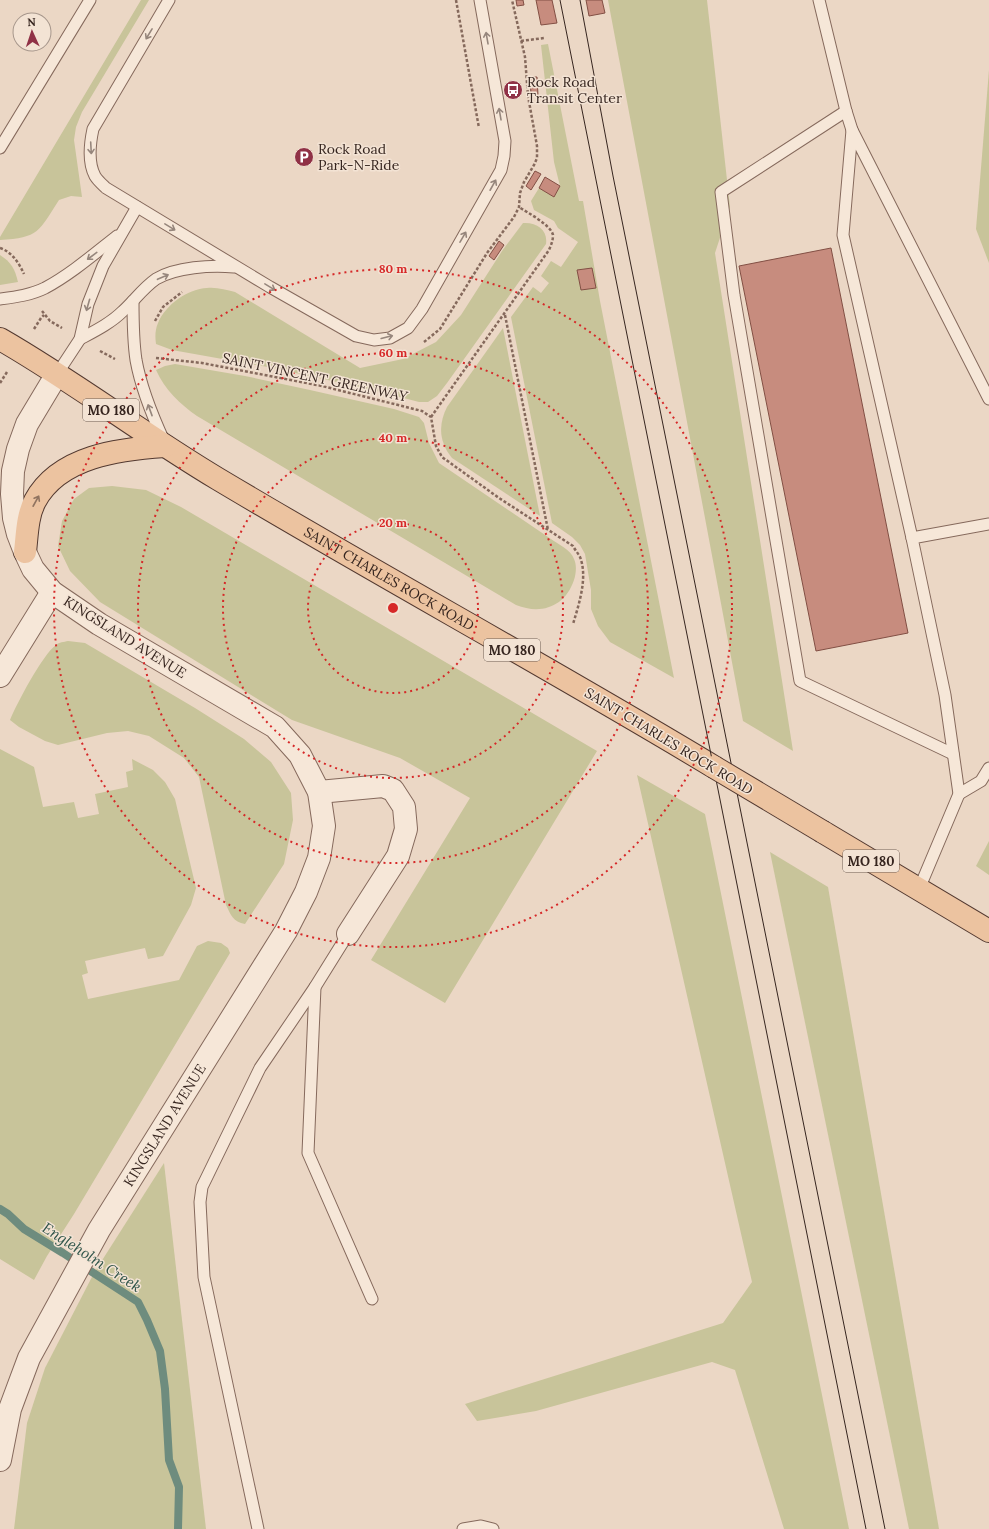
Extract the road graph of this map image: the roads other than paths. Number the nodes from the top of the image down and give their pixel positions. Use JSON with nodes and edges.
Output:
{"nodes":[{"id":1,"x":90,"y":0,"type":"edge"},
{"id":2,"x":169,"y":0,"type":"edge"},
{"id":3,"x":480,"y":0,"type":"edge"},
{"id":4,"x":819,"y":0,"type":"edge"},
{"id":5,"x":846,"y":111,"type":"junction"},
{"id":6,"x":852,"y":130,"type":"junction"},
{"id":7,"x":0,"y":148,"type":"edge"},
{"id":8,"x":137,"y":207,"type":"junction"},
{"id":9,"x":122,"y":231,"type":"junction"},
{"id":10,"x":237,"y":267,"type":"junction"},
{"id":11,"x":0,"y":299,"type":"edge"},
{"id":12,"x":133,"y":301,"type":"junction"},
{"id":13,"x":0,"y":339,"type":"edge"},
{"id":14,"x":80,"y":339,"type":"junction"},
{"id":15,"x":58,"y":374,"type":"junction"},
{"id":16,"x":989,"y":399,"type":"edge"},
{"id":17,"x":166,"y":446,"type":"junction"},
{"id":18,"x":989,"y":524,"type":"edge"},
{"id":19,"x":912,"y":538,"type":"junction"},
{"id":20,"x":25,"y":552,"type":"junction"},
{"id":21,"x":52,"y":592,"type":"junction"},
{"id":22,"x":0,"y":676,"type":"edge"},
{"id":23,"x":953,"y":754,"type":"junction"},
{"id":24,"x":989,"y":768,"type":"edge"},
{"id":25,"x":319,"y":792,"type":"junction"},
{"id":26,"x":959,"y":794,"type":"junction"},
{"id":27,"x":919,"y":890,"type":"junction"},
{"id":28,"x":989,"y":931,"type":"edge"},
{"id":29,"x":348,"y":934,"type":"joint"},
{"id":30,"x":315,"y":987,"type":"junction"},
{"id":31,"x":372,"y":1299,"type":"dead end"},
{"id":32,"x":0,"y":1460,"type":"edge"},
{"id":33,"x":258,"y":1529,"type":"edge"},
{"id":34,"x":463,"y":1529,"type":"edge"},
{"id":35,"x":493,"y":1529,"type":"edge"}],
"edges":[{"from":1,"to":7,"type":"lane"},
{"from":2,"to":8,"type":"lane","one_way":true},
{"from":10,"to":3,"type":"lane","one_way":true},
{"from":4,"to":5,"type":"lane"},
{"from":5,"to":6,"type":"lane"},
{"from":5,"to":23,"type":"lane"},
{"from":6,"to":16,"type":"lane"},
{"from":6,"to":19,"type":"lane"},
{"from":8,"to":9,"type":"lane"},
{"from":8,"to":10,"type":"lane","one_way":true},
{"from":9,"to":11,"type":"lane","one_way":true},
{"from":9,"to":14,"type":"lane","one_way":true},
{"from":12,"to":10,"type":"lane","one_way":true},
{"from":12,"to":14,"type":"lane"},
{"from":17,"to":12,"type":"lane","one_way":true},
{"from":13,"to":15,"type":"main road","name":"SAINT CHARLES ROCK ROAD","number":"MO 180"},
{"from":14,"to":15,"type":"lane"},
{"from":15,"to":17,"type":"main road","name":"SAINT CHARLES ROCK ROAD","number":"MO 180"},
{"from":15,"to":20,"type":"street","name":"KINGSLAND AVENUE"},
{"from":20,"to":17,"type":"main road","one_way":true},
{"from":17,"to":27,"type":"main road","name":"SAINT CHARLES ROCK ROAD","number":"MO 180","bridge":true},
{"from":18,"to":19,"type":"lane"},
{"from":19,"to":23,"type":"lane"},
{"from":20,"to":21,"type":"street","name":"KINGSLAND AVENUE"},
{"from":21,"to":22,"type":"street"},
{"from":21,"to":25,"type":"street","name":"KINGSLAND AVENUE"},
{"from":23,"to":26,"type":"lane"},
{"from":24,"to":26,"type":"lane"},
{"from":25,"to":29,"type":"street"},
{"from":25,"to":32,"type":"street","name":"KINGSLAND AVENUE"},
{"from":26,"to":27,"type":"lane"},
{"from":27,"to":28,"type":"main road","name":"SAINT CHARLES ROCK ROAD","number":"MO 180"},
{"from":29,"to":30,"type":"lane"},
{"from":30,"to":31,"type":"lane"},
{"from":30,"to":33,"type":"lane"},
{"from":34,"to":35,"type":"lane"}]}
